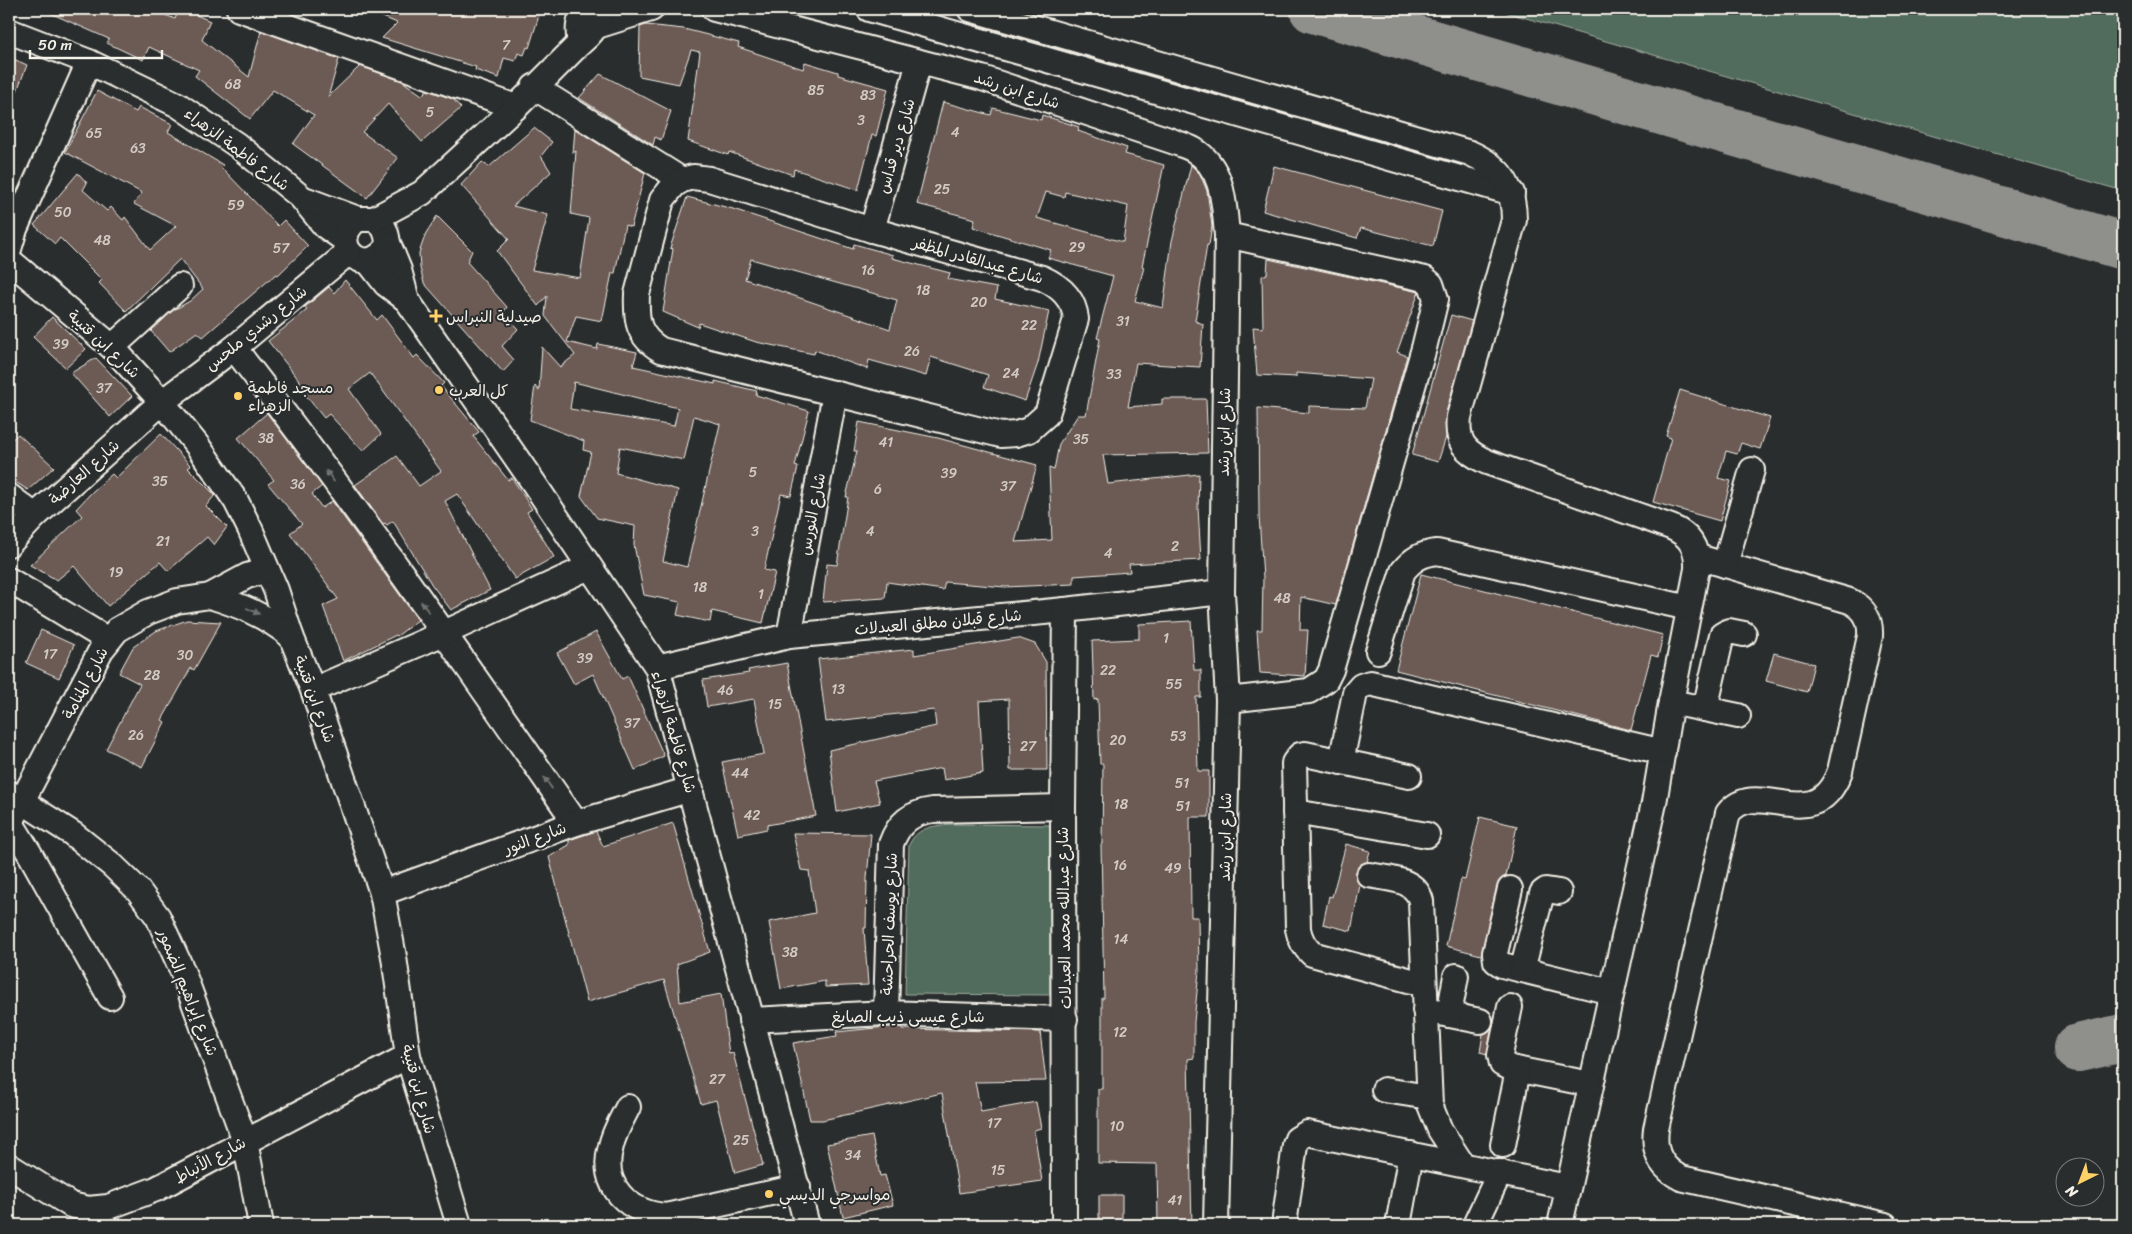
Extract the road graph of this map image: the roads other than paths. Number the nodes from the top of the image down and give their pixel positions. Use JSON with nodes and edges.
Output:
{"nodes":[{"id":1,"x":239,"y":9,"type":"edge"},
{"id":2,"x":651,"y":9,"type":"edge"},
{"id":3,"x":714,"y":9,"type":"edge"},
{"id":4,"x":869,"y":9,"type":"edge"},
{"id":5,"x":970,"y":9,"type":"edge"},
{"id":6,"x":586,"y":19,"type":"edge"},
{"id":7,"x":9,"y":31,"type":"edge"},
{"id":8,"x":89,"y":62,"type":"junction"},
{"id":9,"x":919,"y":62,"type":"junction"},
{"id":10,"x":534,"y":87,"type":"junction"},
{"id":11,"x":516,"y":107,"type":"junction"},
{"id":12,"x":682,"y":180,"type":"junction"},
{"id":13,"x":1512,"y":193,"type":"junction"},
{"id":14,"x":300,"y":197,"type":"junction"},
{"id":15,"x":377,"y":230,"type":"junction"},
{"id":16,"x":872,"y":230,"type":"junction"},
{"id":17,"x":1226,"y":235,"type":"junction"},
{"id":18,"x":9,"y":249,"type":"edge"},
{"id":19,"x":354,"y":251,"type":"junction"},
{"id":20,"x":9,"y":260,"type":"edge"},
{"id":21,"x":180,"y":286,"type":"dead end"},
{"id":22,"x":407,"y":300,"type":"junction"},
{"id":23,"x":112,"y":347,"type":"junction"},
{"id":24,"x":234,"y":348,"type":"junction"},
{"id":25,"x":835,"y":393,"type":"junction"},
{"id":26,"x":162,"y":402,"type":"junction"},
{"id":27,"x":1752,"y":470,"type":"dead end"},
{"id":28,"x":9,"y":496,"type":"edge"},
{"id":29,"x":36,"y":516,"type":"junction"},
{"id":30,"x":9,"y":544,"type":"edge"},
{"id":31,"x":1698,"y":558,"type":"junction"},
{"id":32,"x":1725,"y":565,"type":"junction"},
{"id":33,"x":589,"y":567,"type":"junction"},
{"id":34,"x":267,"y":570,"type":"junction"},
{"id":35,"x":9,"y":580,"type":"edge"},
{"id":36,"x":1222,"y":592,"type":"junction"},
{"id":37,"x":210,"y":596,"type":"junction"},
{"id":38,"x":1689,"y":608,"type":"junction"},
{"id":39,"x":1065,"y":610,"type":"junction"},
{"id":40,"x":444,"y":633,"type":"junction"},
{"id":41,"x":1744,"y":634,"type":"dead end"},
{"id":42,"x":291,"y":636,"type":"junction"},
{"id":43,"x":789,"y":636,"type":"junction"},
{"id":44,"x":108,"y":640,"type":"junction"},
{"id":45,"x":1378,"y":651,"type":"dead end"},
{"id":46,"x":657,"y":667,"type":"junction"},
{"id":47,"x":313,"y":690,"type":"junction"},
{"id":48,"x":1228,"y":700,"type":"junction"},
{"id":49,"x":1671,"y":702,"type":"junction"},
{"id":50,"x":1705,"y":709,"type":"junction"},
{"id":51,"x":1738,"y":716,"type":"dead end"},
{"id":52,"x":1663,"y":752,"type":"junction"},
{"id":53,"x":1340,"y":762,"type":"junction"},
{"id":54,"x":1409,"y":776,"type":"dead end"},
{"id":55,"x":691,"y":789,"type":"junction"},
{"id":56,"x":16,"y":797,"type":"edge"},
{"id":57,"x":1063,"y":807,"type":"junction"},
{"id":58,"x":1296,"y":812,"type":"junction"},
{"id":59,"x":576,"y":823,"type":"junction"},
{"id":60,"x":10,"y":825,"type":"edge"},
{"id":61,"x":1427,"y":835,"type":"dead end"},
{"id":62,"x":1369,"y":876,"type":"dead end"},
{"id":63,"x":1510,"y":889,"type":"dead end"},
{"id":64,"x":1559,"y":892,"type":"dead end"},
{"id":65,"x":382,"y":893,"type":"junction"},
{"id":66,"x":1522,"y":970,"type":"junction"},
{"id":67,"x":1456,"y":976,"type":"dead end"},
{"id":68,"x":1423,"y":984,"type":"junction"},
{"id":69,"x":1611,"y":992,"type":"junction"},
{"id":70,"x":110,"y":997,"type":"dead end"},
{"id":71,"x":1510,"y":1007,"type":"dead end"},
{"id":72,"x":1425,"y":1010,"type":"junction"},
{"id":73,"x":886,"y":1013,"type":"junction"},
{"id":74,"x":1449,"y":1015,"type":"junction"},
{"id":75,"x":1065,"y":1019,"type":"junction"},
{"id":76,"x":751,"y":1020,"type":"junction"},
{"id":77,"x":1480,"y":1021,"type":"dead end"},
{"id":78,"x":408,"y":1056,"type":"junction"},
{"id":79,"x":1518,"y":1070,"type":"junction"},
{"id":80,"x":1590,"y":1084,"type":"junction"},
{"id":81,"x":1384,"y":1090,"type":"dead end"},
{"id":82,"x":1429,"y":1097,"type":"junction"},
{"id":83,"x":628,"y":1106,"type":"dead end"},
{"id":84,"x":245,"y":1141,"type":"junction"},
{"id":85,"x":1503,"y":1145,"type":"dead end"},
{"id":86,"x":1293,"y":1153,"type":"junction"},
{"id":87,"x":1411,"y":1154,"type":"junction"},
{"id":88,"x":1462,"y":1164,"type":"junction"},
{"id":89,"x":9,"y":1166,"type":"edge"},
{"id":90,"x":1500,"y":1172,"type":"junction"},
{"id":91,"x":798,"y":1187,"type":"junction"},
{"id":92,"x":1567,"y":1187,"type":"junction"},
{"id":93,"x":261,"y":1225,"type":"edge"},
{"id":94,"x":459,"y":1225,"type":"edge"},
{"id":95,"x":807,"y":1225,"type":"edge"},
{"id":96,"x":1064,"y":1225,"type":"edge"},
{"id":97,"x":1216,"y":1225,"type":"edge"},
{"id":98,"x":1271,"y":1225,"type":"edge"},
{"id":99,"x":1284,"y":1225,"type":"edge"},
{"id":100,"x":1296,"y":1225,"type":"edge"},
{"id":101,"x":1398,"y":1225,"type":"edge"},
{"id":102,"x":1475,"y":1225,"type":"edge"},
{"id":103,"x":1560,"y":1225,"type":"edge"},
{"id":104,"x":1886,"y":1225,"type":"edge"}],
"edges":[{"from":1,"to":11,"type":"street"},
{"from":2,"to":6,"type":"street"},
{"from":3,"to":9,"type":"street","name":"شارع ابن رشد"},
{"from":4,"to":13,"type":"street"},
{"from":5,"to":13,"type":"street"},
{"from":6,"to":10,"type":"street"},
{"from":7,"to":8,"type":"street","name":"شارع فاطمة الزهراء"},
{"from":8,"to":14,"type":"street","name":"شارع فاطمة الزهراء"},
{"from":8,"to":18,"type":"street"},
{"from":9,"to":16,"type":"street","name":"شارع دير قداس"},
{"from":9,"to":17,"type":"street","name":"شارع ابن رشد"},
{"from":10,"to":11,"type":"street"},
{"from":10,"to":12,"type":"street"},
{"from":11,"to":15,"type":"street"},
{"from":12,"to":16,"type":"street","name":"شارع عبدالقادر المظفر"},
{"from":12,"to":25,"type":"street","name":"شارع عبدالقادر المظفر"},
{"from":13,"to":31,"type":"street"},
{"from":14,"to":15,"type":"street","name":"شارع فاطمة الزهراء"},
{"from":14,"to":19,"type":"street","name":"شارع فاطمة الزهراء"},
{"from":15,"to":19,"type":"street","name":"شارع رشدي ملحس"},
{"from":15,"to":19,"type":"street"},
{"from":15,"to":22,"type":"street","name":"شارع فاطمة الزهراء"},
{"from":16,"to":25,"type":"street","name":"شارع عبدالقادر المظفر"},
{"from":17,"to":36,"type":"street","name":"شارع ابن رشد"},
{"from":17,"to":48,"type":"street"},
{"from":19,"to":22,"type":"street","name":"شارع فاطمة الزهراء"},
{"from":19,"to":24,"type":"street","name":"شارع رشدي ملحس"},
{"from":20,"to":23,"type":"street","name":"شارع ابن قتيبة"},
{"from":21,"to":23,"type":"street"},
{"from":22,"to":33,"type":"street","name":"شارع فاطمة الزهراء"},
{"from":23,"to":26,"type":"street","name":"شارع ابن قتيبة"},
{"from":24,"to":26,"type":"street","name":"شارع رشدي ملحس"},
{"from":40,"to":24,"type":"street","one_way":true},
{"from":25,"to":43,"type":"street","name":"شارع النورس"},
{"from":26,"to":29,"type":"street","name":"شارع العارضة"},
{"from":26,"to":34,"type":"street","name":"شارع ابن قتيبة"},
{"from":27,"to":32,"type":"street"},
{"from":28,"to":29,"type":"street"},
{"from":29,"to":30,"type":"street","name":"شارع العارضة"},
{"from":31,"to":32,"type":"street"},
{"from":31,"to":38,"type":"street"},
{"from":32,"to":104,"type":"street"},
{"from":33,"to":40,"type":"street"},
{"from":33,"to":46,"type":"street","name":"شارع فاطمة الزهراء"},
{"from":34,"to":37,"type":"street","name":"شارع المنامة"},
{"from":34,"to":42,"type":"street","name":"شارع ابن قتيبة"},
{"from":35,"to":44,"type":"street"},
{"from":36,"to":39,"type":"street","name":"شارع قبلان مطلق العبدلات"},
{"from":36,"to":48,"type":"street","name":"شارع ابن رشد"},
{"from":37,"to":42,"type":"street","name":"شارع المنامة","one_way":true},
{"from":37,"to":44,"type":"street","name":"شارع المنامة"},
{"from":38,"to":45,"type":"street"},
{"from":38,"to":49,"type":"street"},
{"from":39,"to":43,"type":"street","name":"شارع قبلان مطلق العبدلات"},
{"from":39,"to":57,"type":"street","name":"شارع عبدالله محمد العبدلات"},
{"from":40,"to":47,"type":"street"},
{"from":59,"to":40,"type":"street","one_way":true},
{"from":41,"to":50,"type":"street"},
{"from":42,"to":47,"type":"street","name":"شارع ابن قتيبة"},
{"from":43,"to":46,"type":"street","name":"شارع قبلان مطلق العبدلات"},
{"from":44,"to":56,"type":"street","name":"شارع المنامة"},
{"from":46,"to":55,"type":"street","name":"شارع فاطمة الزهراء"},
{"from":47,"to":65,"type":"street","name":"شارع ابن قتيبة"},
{"from":48,"to":97,"type":"street","name":"شارع ابن رشد"},
{"from":49,"to":50,"type":"street"},
{"from":49,"to":52,"type":"street"},
{"from":50,"to":51,"type":"street"},
{"from":52,"to":53,"type":"street"},
{"from":52,"to":69,"type":"street"},
{"from":53,"to":54,"type":"street"},
{"from":53,"to":58,"type":"street"},
{"from":55,"to":59,"type":"street","name":"شارع النور"},
{"from":55,"to":76,"type":"street","name":"شارع فاطمة الزهراء"},
{"from":56,"to":60,"type":"street","name":"شارع المنامة"},
{"from":56,"to":84,"type":"street","name":"شارع إبراهيم الضمور"},
{"from":57,"to":73,"type":"street","name":"شارع يوسف الحراحشة"},
{"from":57,"to":75,"type":"street","name":"شارع عبدالله محمد العبدلات"},
{"from":58,"to":61,"type":"street"},
{"from":58,"to":68,"type":"street"},
{"from":59,"to":65,"type":"street","name":"شارع النور"},
{"from":60,"to":70,"type":"street"},
{"from":62,"to":68,"type":"street"},
{"from":63,"to":66,"type":"street"},
{"from":64,"to":66,"type":"street"},
{"from":65,"to":78,"type":"street","name":"شارع ابن قتيبة"},
{"from":66,"to":69,"type":"street"},
{"from":67,"to":74,"type":"street"},
{"from":68,"to":72,"type":"street"},
{"from":69,"to":80,"type":"street"},
{"from":71,"to":79,"type":"street"},
{"from":72,"to":74,"type":"street"},
{"from":72,"to":82,"type":"street"},
{"from":73,"to":75,"type":"street","name":"شارع عيسى ذيب الصايغ"},
{"from":73,"to":76,"type":"street","name":"شارع عيسى ذيب الصايغ"},
{"from":74,"to":77,"type":"street"},
{"from":75,"to":96,"type":"street","name":"شارع عبدالله محمد العبدلات"},
{"from":76,"to":91,"type":"street","name":"شارع فاطمة الزهراء"},
{"from":78,"to":84,"type":"street","name":"شارع الأنباط"},
{"from":78,"to":94,"type":"street","name":"شارع ابن قتيبة"},
{"from":79,"to":80,"type":"street"},
{"from":79,"to":85,"type":"street"},
{"from":80,"to":92,"type":"street"},
{"from":81,"to":82,"type":"street"},
{"from":82,"to":88,"type":"street"},
{"from":83,"to":91,"type":"street"},
{"from":84,"to":89,"type":"street","name":"شارع الأنباط"},
{"from":84,"to":93,"type":"street","name":"شارع إبراهيم الضمور"},
{"from":86,"to":87,"type":"street"},
{"from":86,"to":98,"type":"street"},
{"from":86,"to":99,"type":"street"},
{"from":86,"to":100,"type":"street"},
{"from":87,"to":88,"type":"street"},
{"from":87,"to":101,"type":"street"},
{"from":88,"to":90,"type":"street"},
{"from":90,"to":92,"type":"street"},
{"from":90,"to":102,"type":"street"},
{"from":91,"to":95,"type":"street","name":"شارع فاطمة الزهراء"},
{"from":92,"to":103,"type":"street"}]}
